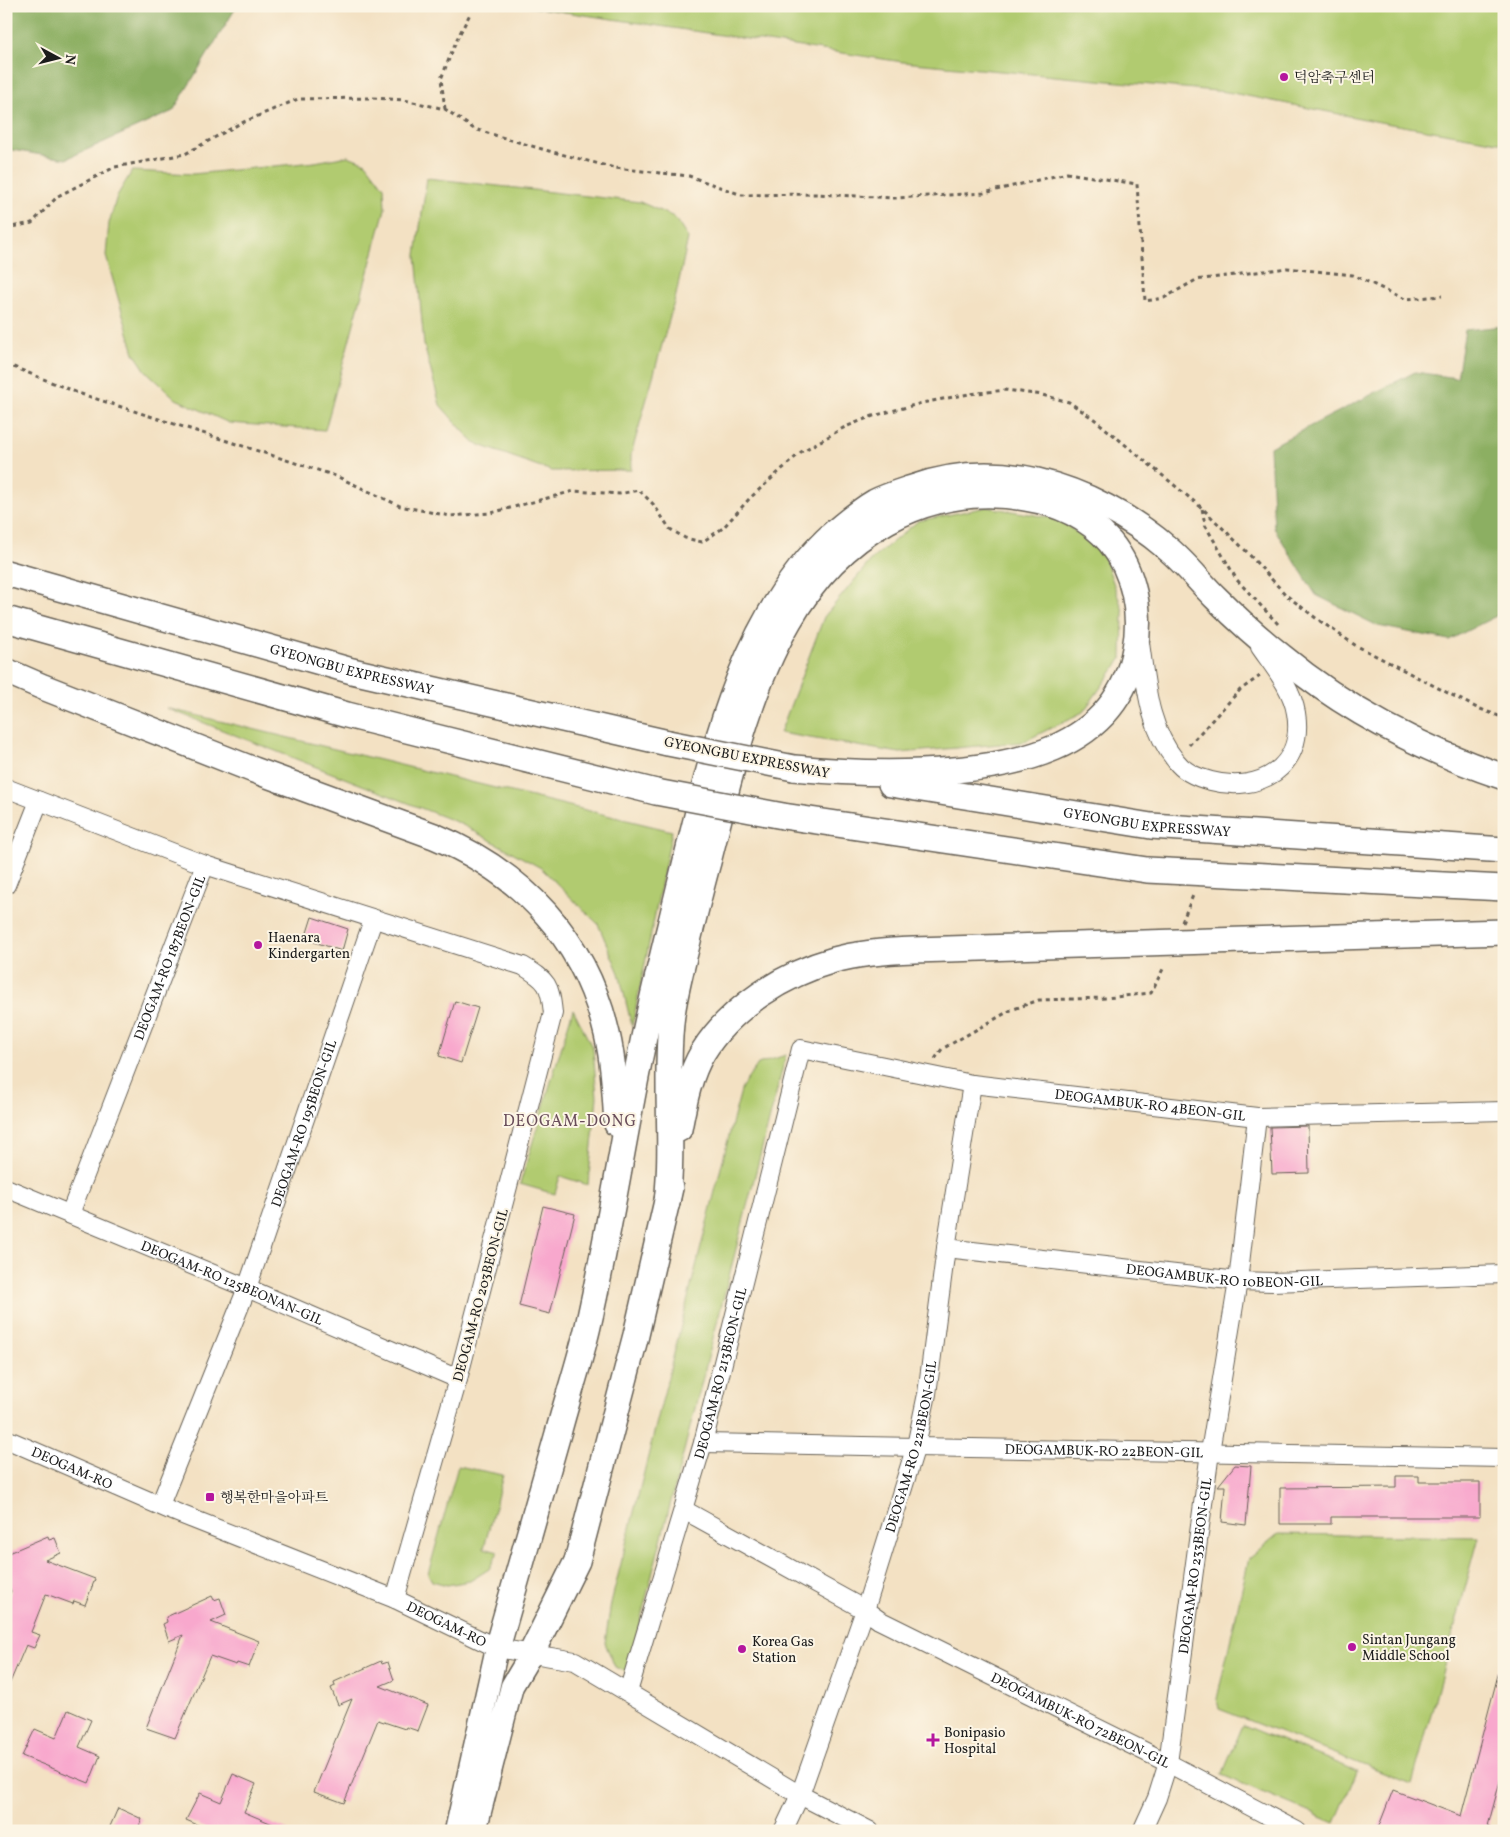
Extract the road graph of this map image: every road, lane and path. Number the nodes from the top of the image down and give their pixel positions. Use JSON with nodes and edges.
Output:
{"nodes":[{"id":1,"x":471,"y":12,"type":"dead end"},
{"id":2,"x":445,"y":109,"type":"junction"},
{"id":3,"x":6,"y":228,"type":"edge"},
{"id":4,"x":1442,"y":296,"type":"dead end"},
{"id":5,"x":6,"y":364,"type":"edge"},
{"id":6,"x":1202,"y":508,"type":"junction"},
{"id":7,"x":6,"y":573,"type":"edge"},
{"id":8,"x":6,"y":619,"type":"edge"},
{"id":9,"x":1246,"y":626,"type":"junction"},
{"id":10,"x":1138,"y":627,"type":"junction"},
{"id":11,"x":1284,"y":631,"type":"dead end"},
{"id":12,"x":6,"y":671,"type":"edge"},
{"id":13,"x":1261,"y":675,"type":"dead end"},
{"id":14,"x":1504,"y":718,"type":"edge"},
{"id":15,"x":1189,"y":745,"type":"dead end"},
{"id":16,"x":794,"y":768,"type":"junction"},
{"id":17,"x":1504,"y":777,"type":"edge"},
{"id":18,"x":6,"y":788,"type":"edge"},
{"id":19,"x":39,"y":801,"type":"junction"},
{"id":20,"x":1504,"y":850,"type":"edge"},
{"id":21,"x":205,"y":865,"type":"junction"},
{"id":22,"x":6,"y":885,"type":"edge"},
{"id":23,"x":1504,"y":888,"type":"edge"},
{"id":24,"x":1195,"y":892,"type":"dead end"},
{"id":25,"x":373,"y":920,"type":"junction"},
{"id":26,"x":1182,"y":922,"type":"dead end"},
{"id":27,"x":1504,"y":932,"type":"edge"},
{"id":28,"x":1164,"y":967,"type":"dead end"},
{"id":29,"x":801,"y":1049,"type":"joint"},
{"id":30,"x":924,"y":1074,"type":"junction"},
{"id":31,"x":972,"y":1084,"type":"junction"},
{"id":32,"x":1504,"y":1111,"type":"edge"},
{"id":33,"x":1256,"y":1117,"type":"junction"},
{"id":34,"x":618,"y":1174,"type":"junction"},
{"id":35,"x":6,"y":1188,"type":"edge"},
{"id":36,"x":667,"y":1203,"type":"junction"},
{"id":37,"x":70,"y":1214,"type":"junction"},
{"id":38,"x":946,"y":1248,"type":"junction"},
{"id":39,"x":1504,"y":1274,"type":"edge"},
{"id":40,"x":1238,"y":1281,"type":"junction"},
{"id":41,"x":247,"y":1288,"type":"junction"},
{"id":42,"x":458,"y":1379,"type":"junction"},
{"id":43,"x":6,"y":1439,"type":"edge"},
{"id":44,"x":704,"y":1443,"type":"junction"},
{"id":45,"x":916,"y":1446,"type":"junction"},
{"id":46,"x":1210,"y":1452,"type":"junction"},
{"id":47,"x":1504,"y":1458,"type":"edge"},
{"id":48,"x":160,"y":1505,"type":"junction"},
{"id":49,"x":684,"y":1510,"type":"junction"},
{"id":50,"x":395,"y":1599,"type":"junction"},
{"id":51,"x":865,"y":1610,"type":"junction"},
{"id":52,"x":497,"y":1648,"type":"junction"},
{"id":53,"x":531,"y":1654,"type":"junction"},
{"id":54,"x":628,"y":1692,"type":"junction"},
{"id":55,"x":1168,"y":1763,"type":"junction"},
{"id":56,"x":800,"y":1795,"type":"junction"},
{"id":57,"x":456,"y":1831,"type":"edge"},
{"id":58,"x":475,"y":1831,"type":"edge"},
{"id":59,"x":783,"y":1831,"type":"edge"},
{"id":60,"x":870,"y":1831,"type":"edge"},
{"id":61,"x":1142,"y":1831,"type":"edge"},
{"id":62,"x":1297,"y":1831,"type":"edge"}],
"edges":[{"from":1,"to":2,"type":"path"},
{"from":2,"to":3,"type":"path"},
{"from":2,"to":4,"type":"path"},
{"from":5,"to":6,"type":"path"},
{"from":6,"to":11,"type":"path"},
{"from":6,"to":14,"type":"path"},
{"from":7,"to":16,"type":"highway","name":"GYEONGBU EXPRESSWAY","bridge":true},
{"from":8,"to":23,"type":"highway","bridge":true},
{"from":9,"to":10,"type":"street"},
{"from":9,"to":17,"type":"highway"},
{"from":9,"to":34,"type":"highway"},
{"from":10,"to":16,"type":"highway"},
{"from":10,"to":36,"type":"highway"},
{"from":12,"to":34,"type":"highway"},
{"from":13,"to":15,"type":"path"},
{"from":16,"to":20,"type":"highway","name":"GYEONGBU EXPRESSWAY"},
{"from":18,"to":19,"type":"street"},
{"from":19,"to":21,"type":"street"},
{"from":19,"to":22,"type":"street"},
{"from":21,"to":25,"type":"street","name":"DEOGAM-RO 187BEON-GIL"},
{"from":21,"to":37,"type":"street","name":"DEOGAM-RO 187BEON-GIL"},
{"from":24,"to":26,"type":"path"},
{"from":25,"to":41,"type":"street","name":"DEOGAM-RO 195BEON-GIL"},
{"from":25,"to":42,"type":"street","name":"DEOGAM-RO 203BEON-GIL"},
{"from":27,"to":36,"type":"highway"},
{"from":28,"to":30,"type":"path"},
{"from":29,"to":30,"type":"street","name":"DEOGAMBUK-RO 4BEON-GIL"},
{"from":29,"to":44,"type":"street","name":"DEOGAM-RO 213BEON-GIL"},
{"from":30,"to":31,"type":"street","name":"DEOGAMBUK-RO 4BEON-GIL"},
{"from":31,"to":33,"type":"street","name":"DEOGAMBUK-RO 4BEON-GIL"},
{"from":31,"to":38,"type":"street","name":"DEOGAM-RO 221BEON-GIL"},
{"from":32,"to":33,"type":"street","name":"DEOGAMBUK-RO 4BEON-GIL"},
{"from":33,"to":40,"type":"street","name":"DEOGAM-RO 233BEON-GIL"},
{"from":34,"to":52,"type":"highway"},
{"from":35,"to":37,"type":"street","name":"DEOGAM-RO 125BEONAN-GIL"},
{"from":36,"to":53,"type":"highway"},
{"from":37,"to":41,"type":"street","name":"DEOGAM-RO 125BEONAN-GIL"},
{"from":38,"to":40,"type":"street","name":"DEOGAMBUK-RO 10BEON-GIL"},
{"from":38,"to":45,"type":"street","name":"DEOGAM-RO 221BEON-GIL"},
{"from":39,"to":40,"type":"street","name":"DEOGAMBUK-RO 10BEON-GIL"},
{"from":40,"to":46,"type":"street","name":"DEOGAM-RO 233BEON-GIL"},
{"from":41,"to":42,"type":"street","name":"DEOGAM-RO 125BEONAN-GIL"},
{"from":41,"to":48,"type":"street","name":"DEOGAM-RO 195BEON-GIL"},
{"from":42,"to":50,"type":"street","name":"DEOGAM-RO 203BEON-GIL"},
{"from":43,"to":48,"type":"street","name":"DEOGAM-RO"},
{"from":44,"to":45,"type":"street","name":"DEOGAMBUK-RO 22BEON-GIL"},
{"from":44,"to":49,"type":"street","name":"DEOGAM-RO 213BEON-GIL"},
{"from":45,"to":46,"type":"street","name":"DEOGAMBUK-RO 22BEON-GIL"},
{"from":45,"to":51,"type":"street","name":"DEOGAM-RO 221BEON-GIL"},
{"from":46,"to":47,"type":"street","name":"DEOGAMBUK-RO 22BEON-GIL"},
{"from":46,"to":55,"type":"street","name":"DEOGAM-RO 233BEON-GIL"},
{"from":48,"to":50,"type":"street","name":"DEOGAM-RO"},
{"from":49,"to":51,"type":"street","name":"DEOGAMBUK-RO 72BEON-GIL"},
{"from":49,"to":54,"type":"street","name":"DEOGAM-RO 213BEON-GIL"},
{"from":50,"to":52,"type":"street","name":"DEOGAM-RO"},
{"from":51,"to":55,"type":"street","name":"DEOGAMBUK-RO 72BEON-GIL"},
{"from":51,"to":56,"type":"street","name":"DEOGAM-RO 221BEON-GIL"},
{"from":52,"to":53,"type":"street","name":"DEOGAM-RO"},
{"from":52,"to":57,"type":"main road"},
{"from":53,"to":54,"type":"street","name":"DEOGAM-RO"},
{"from":53,"to":58,"type":"main road"},
{"from":54,"to":56,"type":"street","name":"DEOGAM-RO"},
{"from":55,"to":61,"type":"street","name":"DEOGAM-RO 233BEON-GIL"},
{"from":55,"to":62,"type":"street","name":"DEOGAMBUK-RO 72BEON-GIL"},
{"from":56,"to":59,"type":"street","name":"DEOGAM-RO 221BEON-GIL"},
{"from":56,"to":60,"type":"street","name":"DEOGAM-RO"}]}
